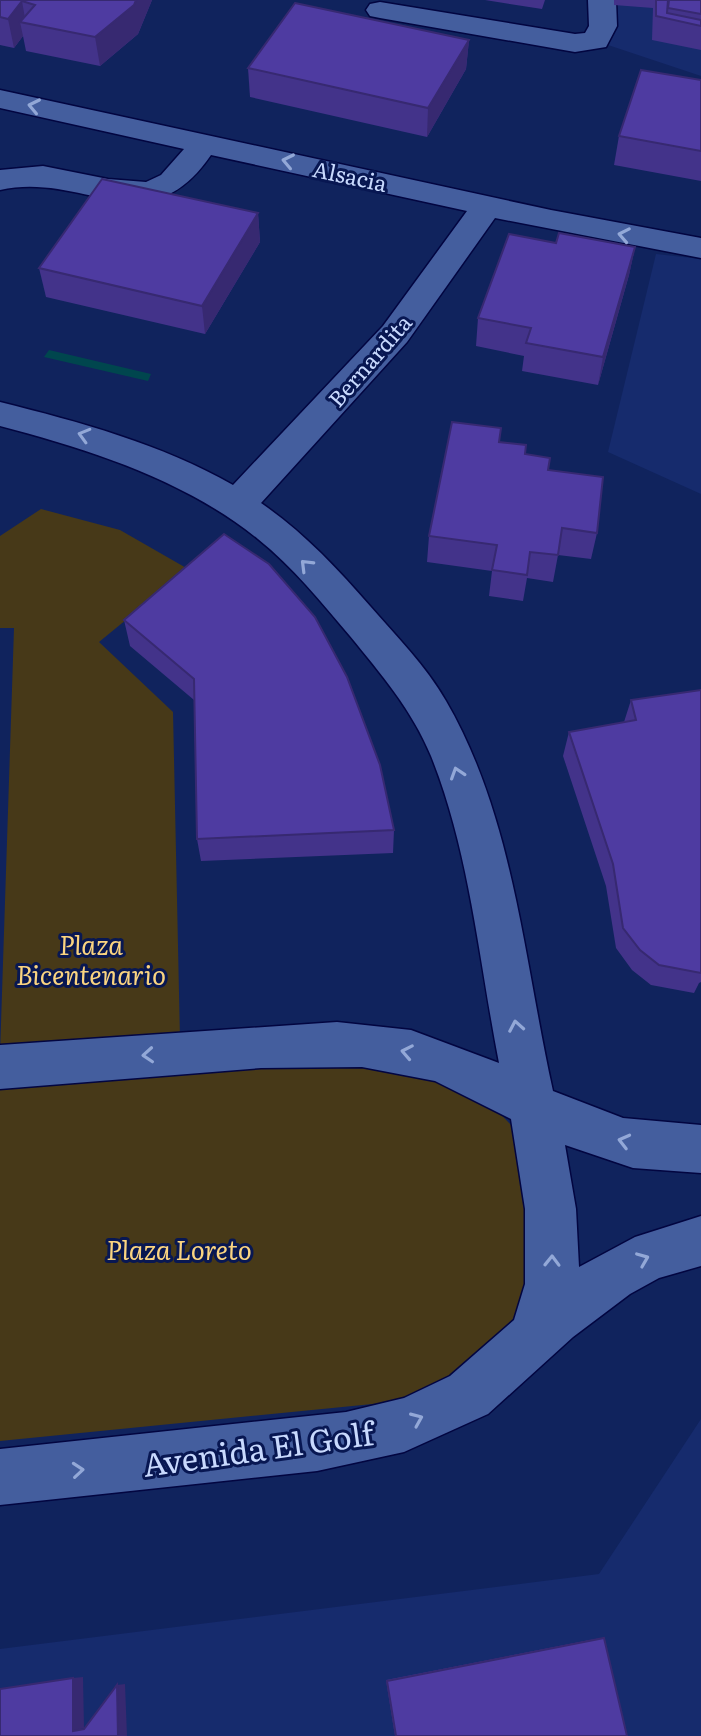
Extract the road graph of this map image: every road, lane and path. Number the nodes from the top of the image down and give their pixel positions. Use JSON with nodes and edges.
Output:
{"nodes":[{"id":1,"x":602,"y":0,"type":"edge"},
{"id":2,"x":380,"y":10,"type":"dead end"},
{"id":3,"x":0,"y":99,"type":"edge"},
{"id":4,"x":204,"y":142,"type":"junction"},
{"id":5,"x":0,"y":180,"type":"edge"},
{"id":6,"x":488,"y":205,"type":"junction"},
{"id":7,"x":701,"y":248,"type":"edge"},
{"id":8,"x":0,"y":414,"type":"edge"},
{"id":9,"x":236,"y":506,"type":"junction"},
{"id":10,"x":0,"y":1067,"type":"edge"},
{"id":11,"x":530,"y":1103,"type":"junction"},
{"id":12,"x":701,"y":1149,"type":"edge"},
{"id":13,"x":701,"y":1241,"type":"edge"},
{"id":14,"x":535,"y":1336,"type":"junction"},
{"id":15,"x":0,"y":1477,"type":"edge"}],
"edges":[{"from":1,"to":2,"type":"street"},
{"from":4,"to":3,"type":"street","name":"Alsacia","one_way":true},
{"from":4,"to":5,"type":"street"},
{"from":6,"to":4,"type":"street","name":"Alsacia","one_way":true},
{"from":7,"to":6,"type":"street","name":"Alsacia","one_way":true},
{"from":6,"to":9,"type":"street","name":"Bernardita"},
{"from":9,"to":8,"type":"street","name":"Avenida El Golf","one_way":true},
{"from":11,"to":9,"type":"street","name":"Avenida El Golf","one_way":true},
{"from":11,"to":10,"type":"street","one_way":true},
{"from":12,"to":11,"type":"street","one_way":true},
{"from":14,"to":11,"type":"street","name":"Avenida El Golf","one_way":true},
{"from":14,"to":13,"type":"street","name":"Avenida El Golf","one_way":true},
{"from":15,"to":14,"type":"street","name":"Avenida El Golf","one_way":true}]}
